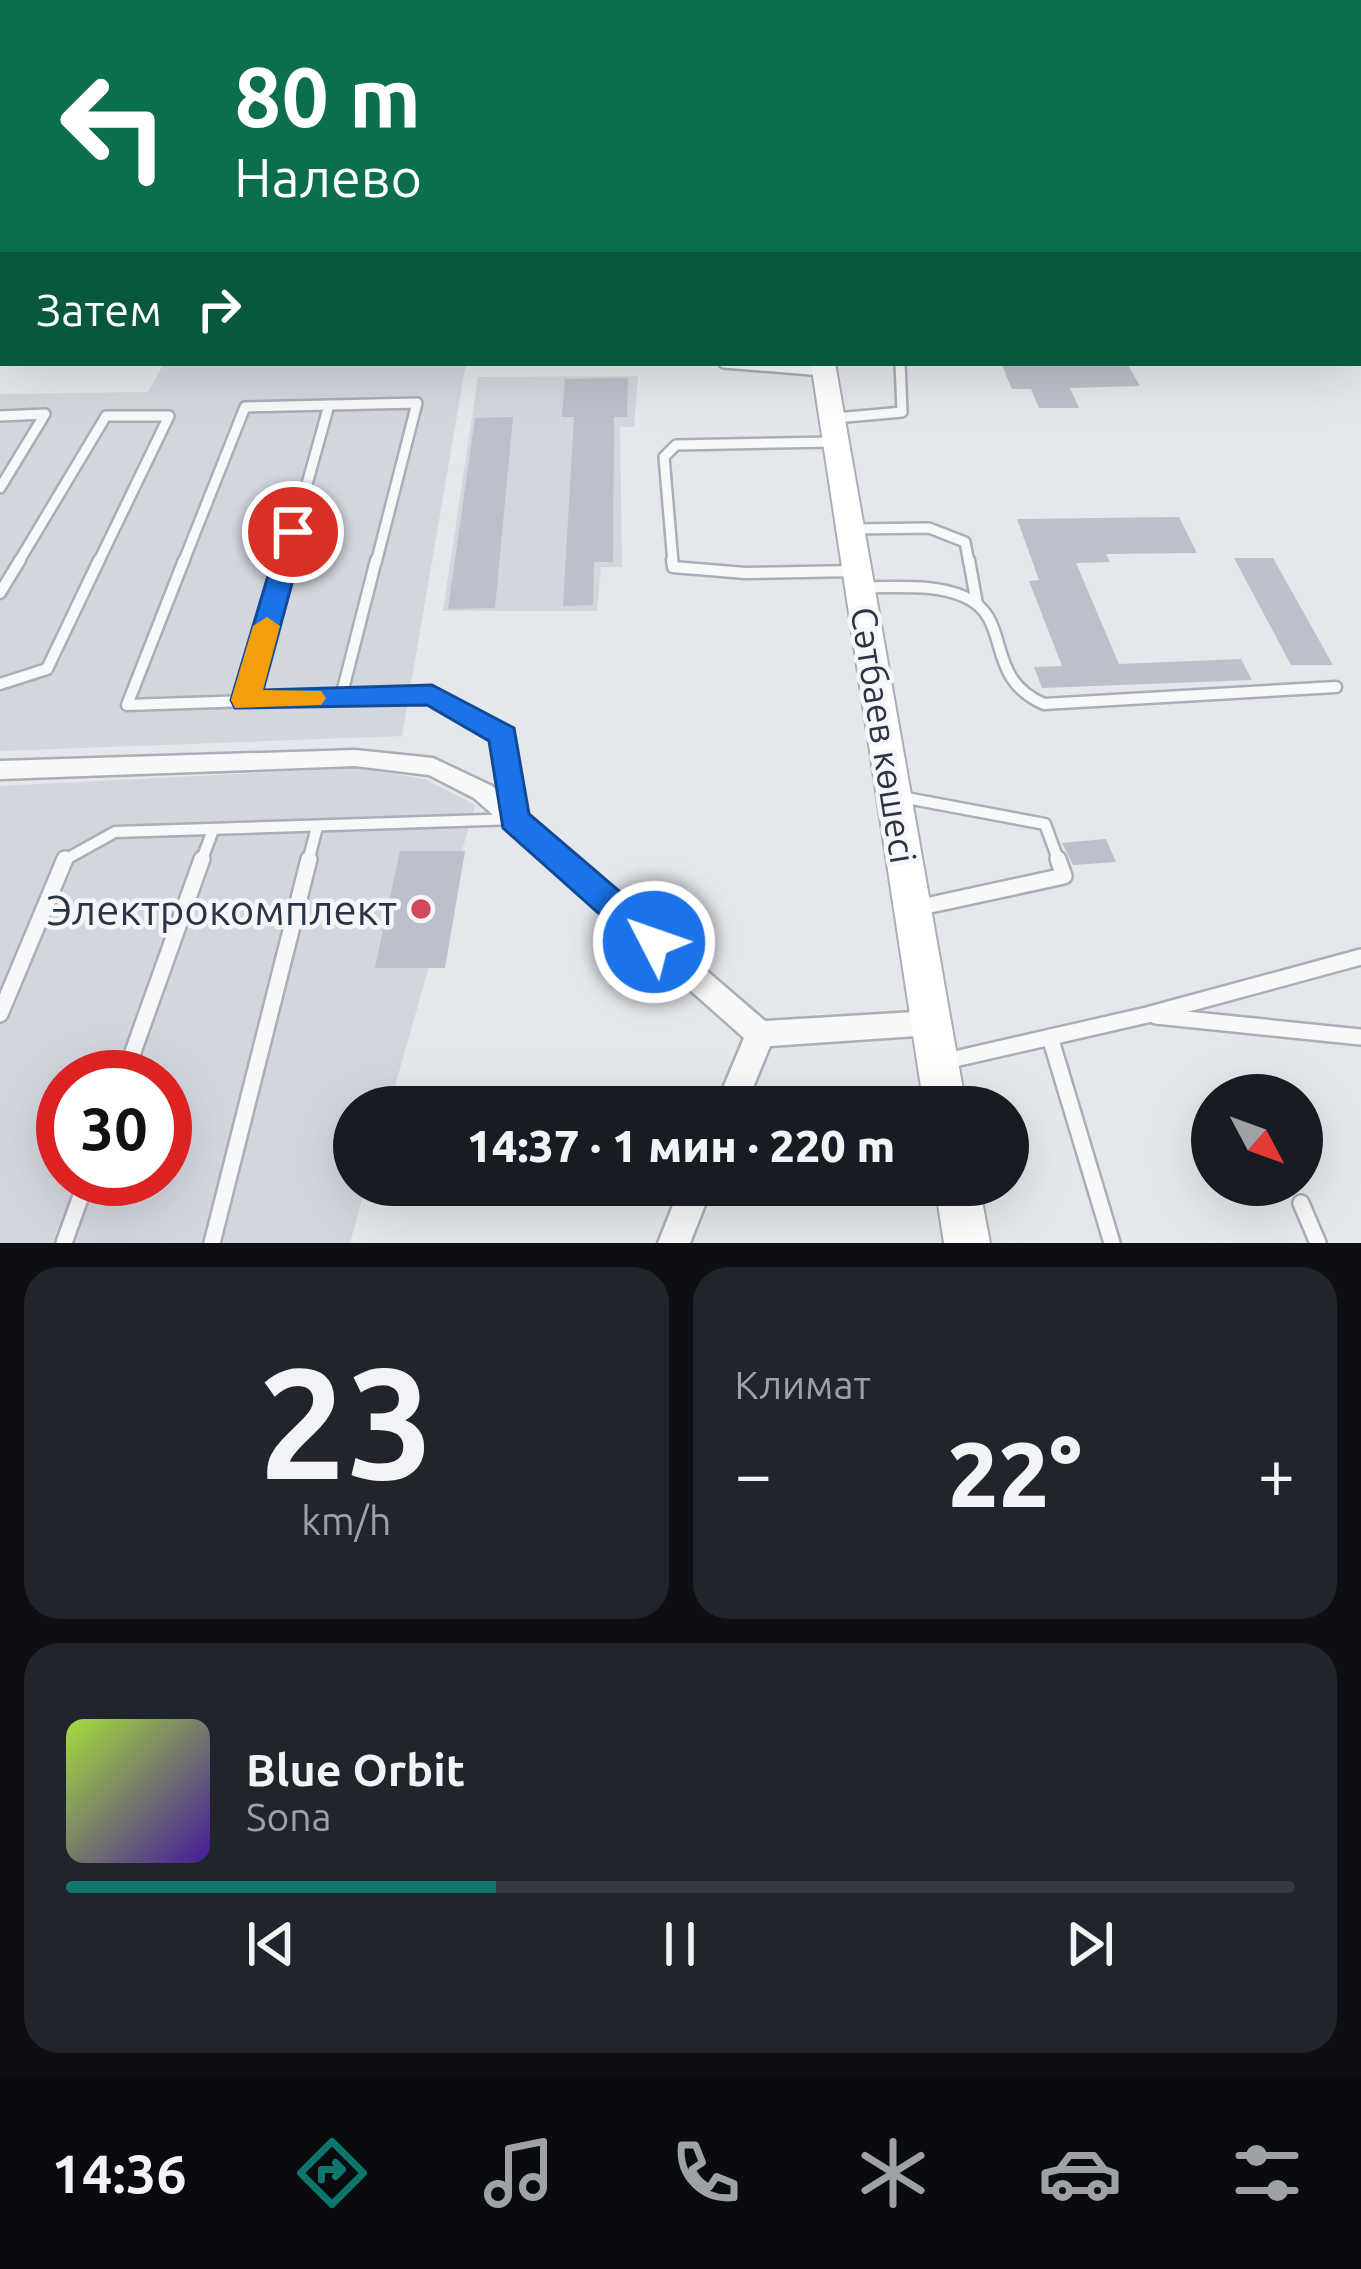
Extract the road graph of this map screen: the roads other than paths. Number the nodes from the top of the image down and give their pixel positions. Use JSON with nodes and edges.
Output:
{"nodes":[{"id":1,"x":900,"y":366,"type":"edge"},
{"id":2,"x":823,"y":367,"type":"edge"},
{"id":3,"x":329,"y":405,"type":"junction"},
{"id":4,"x":0,"y":416,"type":"edge"},
{"id":5,"x":834,"y":430,"type":"junction"},
{"id":6,"x":0,"y":488,"type":"edge"},
{"id":7,"x":850,"y":529,"type":"junction"},
{"id":8,"x":858,"y":579,"type":"junction"},
{"id":9,"x":0,"y":593,"type":"edge"},
{"id":10,"x":977,"y":604,"type":"junction"},
{"id":11,"x":0,"y":684,"type":"edge"},
{"id":12,"x":1336,"y":687,"type":"dead end"},
{"id":13,"x":341,"y":697,"type":"junction"},
{"id":14,"x":246,"y":700,"type":"junction"},
{"id":15,"x":0,"y":770,"type":"edge"},
{"id":16,"x":893,"y":796,"type":"junction"},
{"id":17,"x":514,"y":819,"type":"junction"},
{"id":18,"x":317,"y":827,"type":"junction"},
{"id":19,"x":213,"y":830,"type":"junction"},
{"id":20,"x":912,"y":909,"type":"junction"},
{"id":21,"x":1361,"y":957,"type":"edge"},
{"id":22,"x":0,"y":1014,"type":"edge"},
{"id":23,"x":1147,"y":1015,"type":"junction"},
{"id":24,"x":931,"y":1023,"type":"junction"},
{"id":25,"x":760,"y":1034,"type":"junction"},
{"id":26,"x":1050,"y":1037,"type":"junction"},
{"id":27,"x":1361,"y":1037,"type":"edge"},
{"id":28,"x":134,"y":1050,"type":"edge"},
{"id":29,"x":938,"y":1064,"type":"junction"},
{"id":30,"x":739,"y":1086,"type":"edge"},
{"id":31,"x":941,"y":1086,"type":"edge"},
{"id":32,"x":77,"y":1206,"type":"edge"},
{"id":33,"x":689,"y":1206,"type":"edge"},
{"id":34,"x":961,"y":1206,"type":"edge"},
{"id":35,"x":1302,"y":1206,"type":"edge"},
{"id":36,"x":64,"y":1243,"type":"edge"},
{"id":37,"x":212,"y":1243,"type":"edge"},
{"id":38,"x":674,"y":1243,"type":"edge"},
{"id":39,"x":967,"y":1243,"type":"edge"},
{"id":40,"x":1112,"y":1243,"type":"edge"},
{"id":41,"x":1318,"y":1243,"type":"edge"}],
"edges":[{"from":1,"to":5,"type":"lane"},
{"from":2,"to":5,"type":"main road","name":"Сәтбаев көшесі"},
{"from":3,"to":13,"type":"lane"},
{"from":3,"to":14,"type":"lane"},
{"from":3,"to":14,"type":"lane"},
{"from":4,"to":6,"type":"lane"},
{"from":5,"to":7,"type":"main road","name":"Сәтбаев көшесі"},
{"from":5,"to":8,"type":"lane"},
{"from":7,"to":8,"type":"main road","name":"Сәтбаев көшесі"},
{"from":7,"to":10,"type":"lane"},
{"from":8,"to":10,"type":"lane"},
{"from":8,"to":16,"type":"main road","name":"Сәтбаев көшесі"},
{"from":9,"to":11,"type":"lane"},
{"from":10,"to":12,"type":"lane"},
{"from":13,"to":14,"type":"lane"},
{"from":13,"to":17,"type":"lane"},
{"from":15,"to":17,"type":"street"},
{"from":16,"to":20,"type":"main road","name":"Сәтбаев көшесі"},
{"from":16,"to":20,"type":"lane"},
{"from":17,"to":18,"type":"lane"},
{"from":17,"to":25,"type":"street"},
{"from":18,"to":19,"type":"lane"},
{"from":18,"to":37,"type":"lane"},
{"from":19,"to":22,"type":"lane"},
{"from":19,"to":28,"type":"lane"},
{"from":20,"to":24,"type":"main road","name":"Сәтбаев көшесі"},
{"from":21,"to":23,"type":"lane"},
{"from":23,"to":26,"type":"lane"},
{"from":23,"to":27,"type":"lane"},
{"from":24,"to":25,"type":"street"},
{"from":24,"to":29,"type":"main road","name":"Сәтбаев көшесі"},
{"from":25,"to":30,"type":"street"},
{"from":26,"to":29,"type":"lane"},
{"from":26,"to":40,"type":"lane"},
{"from":29,"to":31,"type":"main road","name":"Сәтбаев көшесі"},
{"from":32,"to":36,"type":"lane"},
{"from":33,"to":38,"type":"street"},
{"from":34,"to":39,"type":"main road"},
{"from":35,"to":41,"type":"lane"}]}
